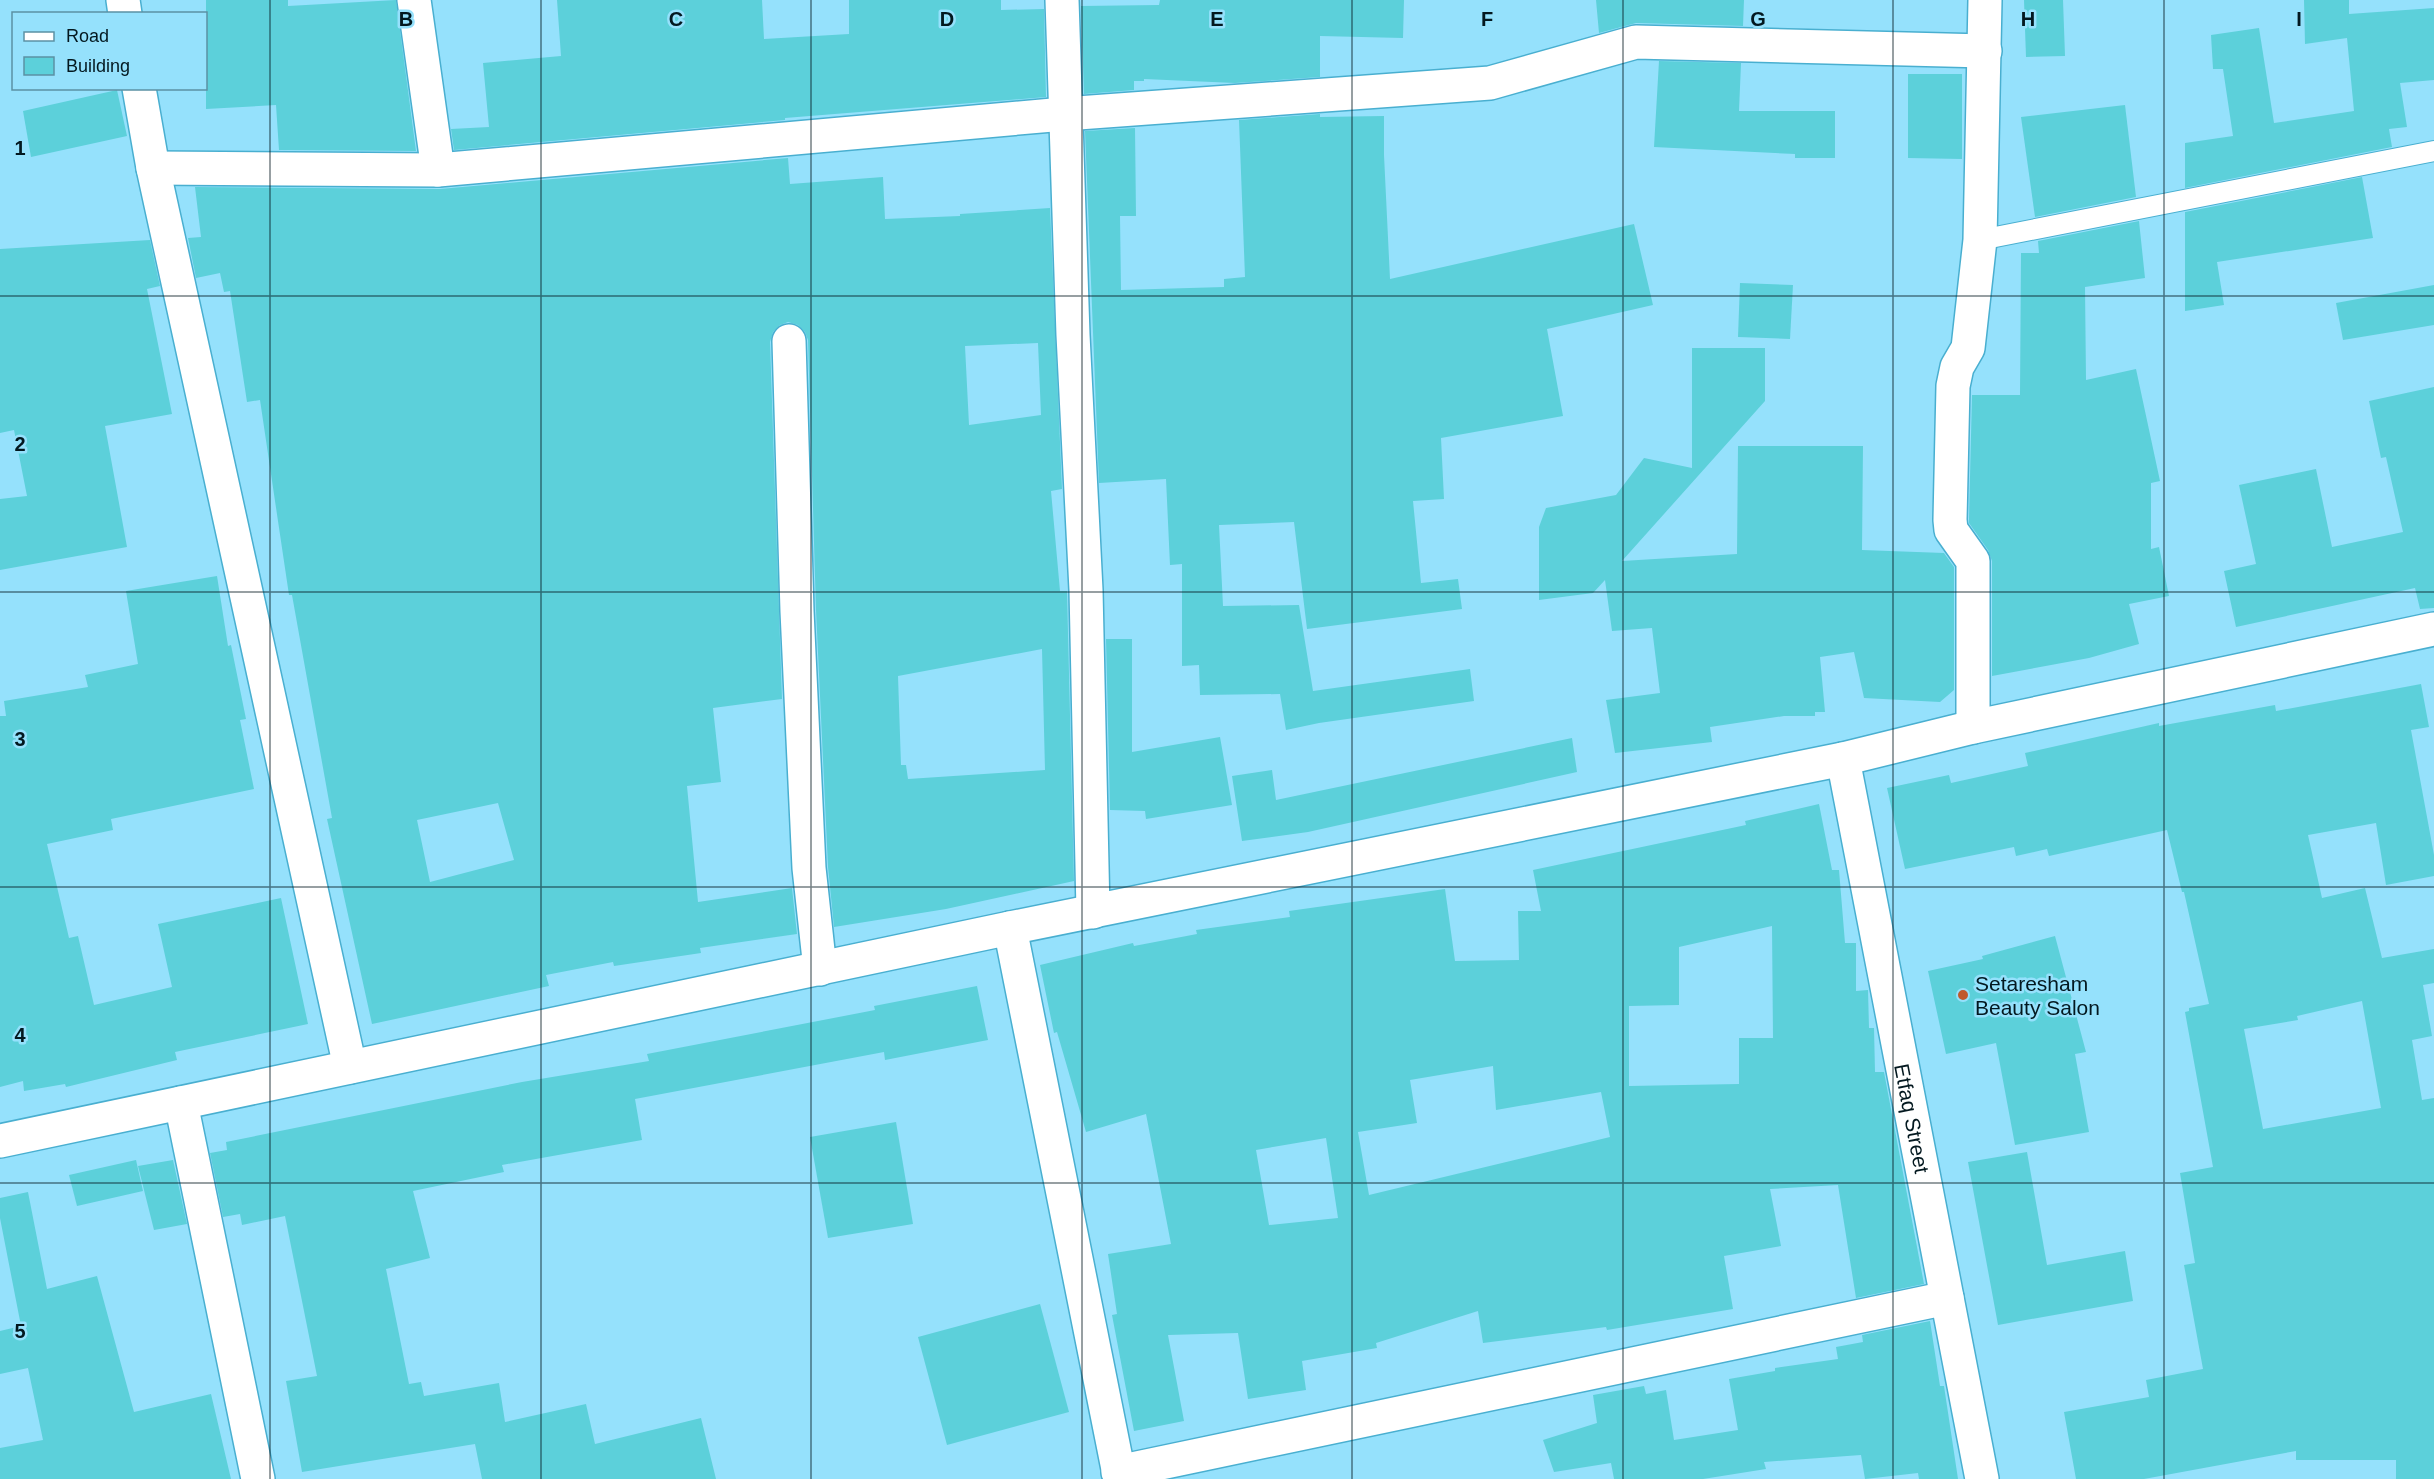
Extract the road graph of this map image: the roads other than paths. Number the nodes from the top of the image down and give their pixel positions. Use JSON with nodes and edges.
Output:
{"nodes":[{"id":1,"x":414,"y":0,"type":"edge"},
{"id":2,"x":1062,"y":0,"type":"edge"},
{"id":3,"x":1985,"y":0,"type":"edge"},
{"id":4,"x":1985,"y":51,"type":"junction"},
{"id":5,"x":139,"y":90,"type":"edge"},
{"id":6,"x":1064,"y":114,"type":"junction"},
{"id":7,"x":2434,"y":151,"type":"edge"},
{"id":8,"x":153,"y":168,"type":"junction"},
{"id":9,"x":438,"y":170,"type":"junction"},
{"id":10,"x":1980,"y":240,"type":"junction"},
{"id":11,"x":789,"y":341,"type":"dead end"},
{"id":12,"x":2434,"y":629,"type":"edge"},
{"id":13,"x":1973,"y":727,"type":"junction"},
{"id":14,"x":1842,"y":759,"type":"junction"},
{"id":15,"x":1094,"y":912,"type":"junction"},
{"id":16,"x":1010,"y":928,"type":"junction"},
{"id":17,"x":820,"y":969,"type":"junction"},
{"id":18,"x":350,"y":1067,"type":"junction"},
{"id":19,"x":182,"y":1103,"type":"junction"},
{"id":20,"x":0,"y":1141,"type":"edge"},
{"id":21,"x":1947,"y":1298,"type":"junction"},
{"id":22,"x":1119,"y":1476,"type":"edge"},
{"id":23,"x":258,"y":1479,"type":"edge"},
{"id":24,"x":1982,"y":1479,"type":"edge"}],
"edges":[{"from":1,"to":9,"type":"street"},
{"from":2,"to":6,"type":"street"},
{"from":3,"to":4,"type":"street"},
{"from":4,"to":6,"type":"street"},
{"from":4,"to":10,"type":"street"},
{"from":5,"to":8,"type":"street"},
{"from":6,"to":9,"type":"street"},
{"from":6,"to":15,"type":"street"},
{"from":7,"to":10,"type":"lane"},
{"from":8,"to":9,"type":"street"},
{"from":8,"to":18,"type":"street"},
{"from":10,"to":13,"type":"street"},
{"from":11,"to":17,"type":"street"},
{"from":12,"to":13,"type":"street"},
{"from":13,"to":14,"type":"street"},
{"from":14,"to":15,"type":"street"},
{"from":14,"to":21,"type":"street","name":"Etfaq Street"},
{"from":15,"to":16,"type":"street"},
{"from":16,"to":17,"type":"street"},
{"from":16,"to":22,"type":"street"},
{"from":17,"to":18,"type":"street"},
{"from":18,"to":19,"type":"street"},
{"from":19,"to":20,"type":"street"},
{"from":19,"to":23,"type":"street"},
{"from":21,"to":22,"type":"street"},
{"from":21,"to":24,"type":"street","name":"Etfaq Street"}]}
